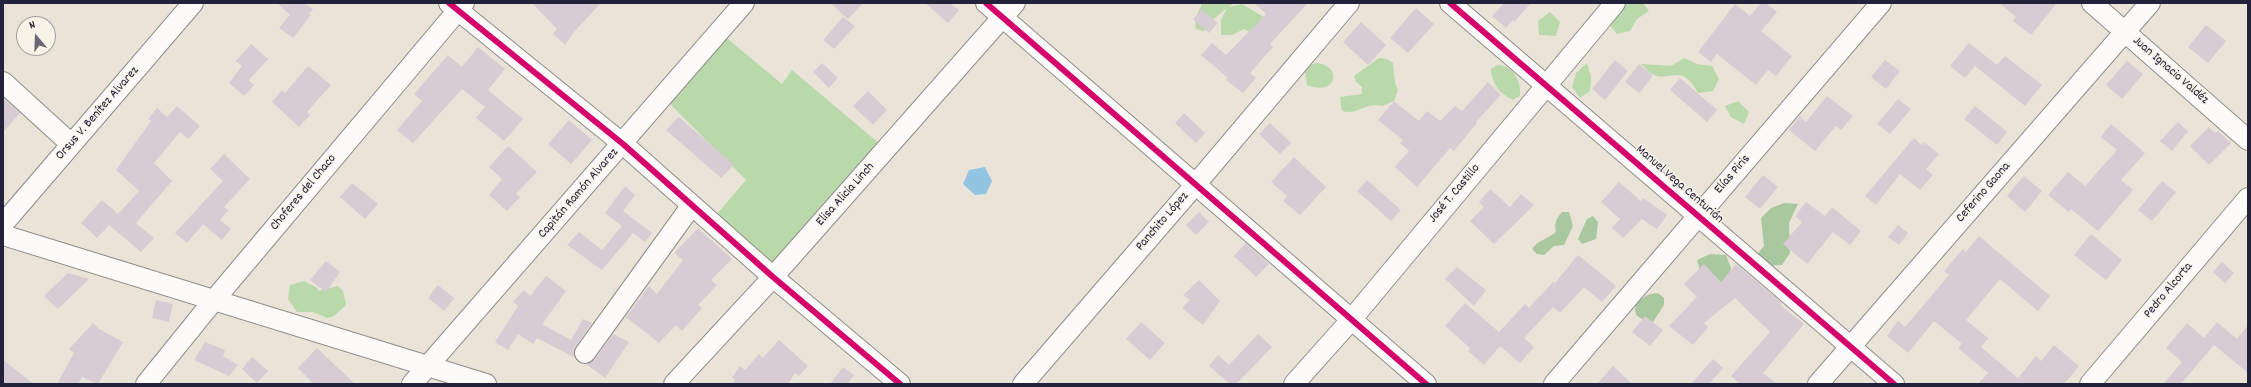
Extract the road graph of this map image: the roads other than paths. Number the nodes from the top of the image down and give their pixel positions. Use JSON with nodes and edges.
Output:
{"nodes":[{"id":1,"x":192,"y":3,"type":"edge"},
{"id":2,"x":744,"y":3,"type":"edge"},
{"id":3,"x":986,"y":3,"type":"edge"},
{"id":4,"x":1349,"y":3,"type":"edge"},
{"id":5,"x":1450,"y":3,"type":"edge"},
{"id":6,"x":1615,"y":3,"type":"edge"},
{"id":7,"x":1881,"y":3,"type":"edge"},
{"id":8,"x":2092,"y":3,"type":"edge"},
{"id":9,"x":2150,"y":3,"type":"edge"},
{"id":10,"x":457,"y":6,"type":"edge"},
{"id":11,"x":1009,"y":10,"type":"edge"},
{"id":12,"x":2125,"y":32,"type":"junction"},
{"id":13,"x":3,"y":82,"type":"edge"},
{"id":14,"x":1546,"y":86,"type":"junction"},
{"id":15,"x":2248,"y":140,"type":"edge"},
{"id":16,"x":71,"y":144,"type":"junction"},
{"id":17,"x":623,"y":144,"type":"junction"},
{"id":18,"x":1195,"y":185,"type":"junction"},
{"id":19,"x":2248,"y":198,"type":"edge"},
{"id":20,"x":692,"y":205,"type":"junction"},
{"id":21,"x":1698,"y":216,"type":"junction"},
{"id":22,"x":3,"y":224,"type":"edge"},
{"id":23,"x":3,"y":235,"type":"edge"},
{"id":24,"x":773,"y":277,"type":"junction"},
{"id":25,"x":214,"y":300,"type":"junction"},
{"id":26,"x":1351,"y":320,"type":"junction"},
{"id":27,"x":1850,"y":346,"type":"junction"},
{"id":28,"x":585,"y":353,"type":"dead end"},
{"id":29,"x":427,"y":366,"type":"junction"},
{"id":30,"x":146,"y":384,"type":"edge"},
{"id":31,"x":412,"y":384,"type":"edge"},
{"id":32,"x":486,"y":384,"type":"edge"},
{"id":33,"x":674,"y":384,"type":"edge"},
{"id":34,"x":900,"y":384,"type":"edge"},
{"id":35,"x":1023,"y":384,"type":"edge"},
{"id":36,"x":1294,"y":384,"type":"edge"},
{"id":37,"x":1426,"y":384,"type":"edge"},
{"id":38,"x":1554,"y":384,"type":"edge"},
{"id":39,"x":1818,"y":384,"type":"edge"},
{"id":40,"x":1894,"y":384,"type":"edge"},
{"id":41,"x":2090,"y":384,"type":"edge"}],
"edges":[{"from":1,"to":16,"type":"street","name":"Orsus V. Benítez Alvarez"},
{"from":2,"to":17,"type":"street","name":"Capitán Ramón Alvarez"},
{"from":3,"to":11,"type":"street"},
{"from":4,"to":18,"type":"street","name":"Panchito López"},
{"from":5,"to":14,"type":"street","name":"Manuel Vega Centurión"},
{"from":6,"to":14,"type":"street","name":"José T. Castillo"},
{"from":7,"to":21,"type":"street","name":"Elías Piris"},
{"from":8,"to":12,"type":"street","name":"Juan Ignacio Valdéz"},
{"from":9,"to":12,"type":"street","name":"Ceferino Gaona"},
{"from":10,"to":17,"type":"street"},
{"from":10,"to":25,"type":"street","name":"Choferes del Chaco"},
{"from":11,"to":18,"type":"street"},
{"from":11,"to":24,"type":"street","name":"Elisa Alicia Linch"},
{"from":12,"to":15,"type":"street","name":"Juan Ignacio Valdéz"},
{"from":12,"to":27,"type":"street","name":"Ceferino Gaona"},
{"from":13,"to":16,"type":"street"},
{"from":14,"to":21,"type":"street","name":"Manuel Vega Centurión"},
{"from":14,"to":26,"type":"street","name":"José T. Castillo"},
{"from":16,"to":22,"type":"street","name":"Orsus V. Benítez Alvarez"},
{"from":17,"to":20,"type":"street"},
{"from":17,"to":29,"type":"street","name":"Capitán Ramón Alvarez"},
{"from":18,"to":26,"type":"street"},
{"from":18,"to":35,"type":"street","name":"Panchito López"},
{"from":19,"to":41,"type":"street","name":"Pedro Alcorta"},
{"from":20,"to":24,"type":"street"},
{"from":20,"to":28,"type":"street"},
{"from":21,"to":27,"type":"street","name":"Manuel Vega Centurión"},
{"from":21,"to":38,"type":"street","name":"Elías Piris"},
{"from":23,"to":25,"type":"street"},
{"from":24,"to":33,"type":"street","name":"Elisa Alicia Linch"},
{"from":24,"to":34,"type":"street"},
{"from":25,"to":29,"type":"street"},
{"from":25,"to":30,"type":"street","name":"Choferes del Chaco"},
{"from":26,"to":36,"type":"street","name":"José T. Castillo"},
{"from":26,"to":37,"type":"street"},
{"from":27,"to":39,"type":"street","name":"Ceferino Gaona"},
{"from":27,"to":40,"type":"street","name":"Manuel Vega Centurión"},
{"from":29,"to":31,"type":"street","name":"Capitán Ramón Alvarez"},
{"from":29,"to":32,"type":"street"}]}
